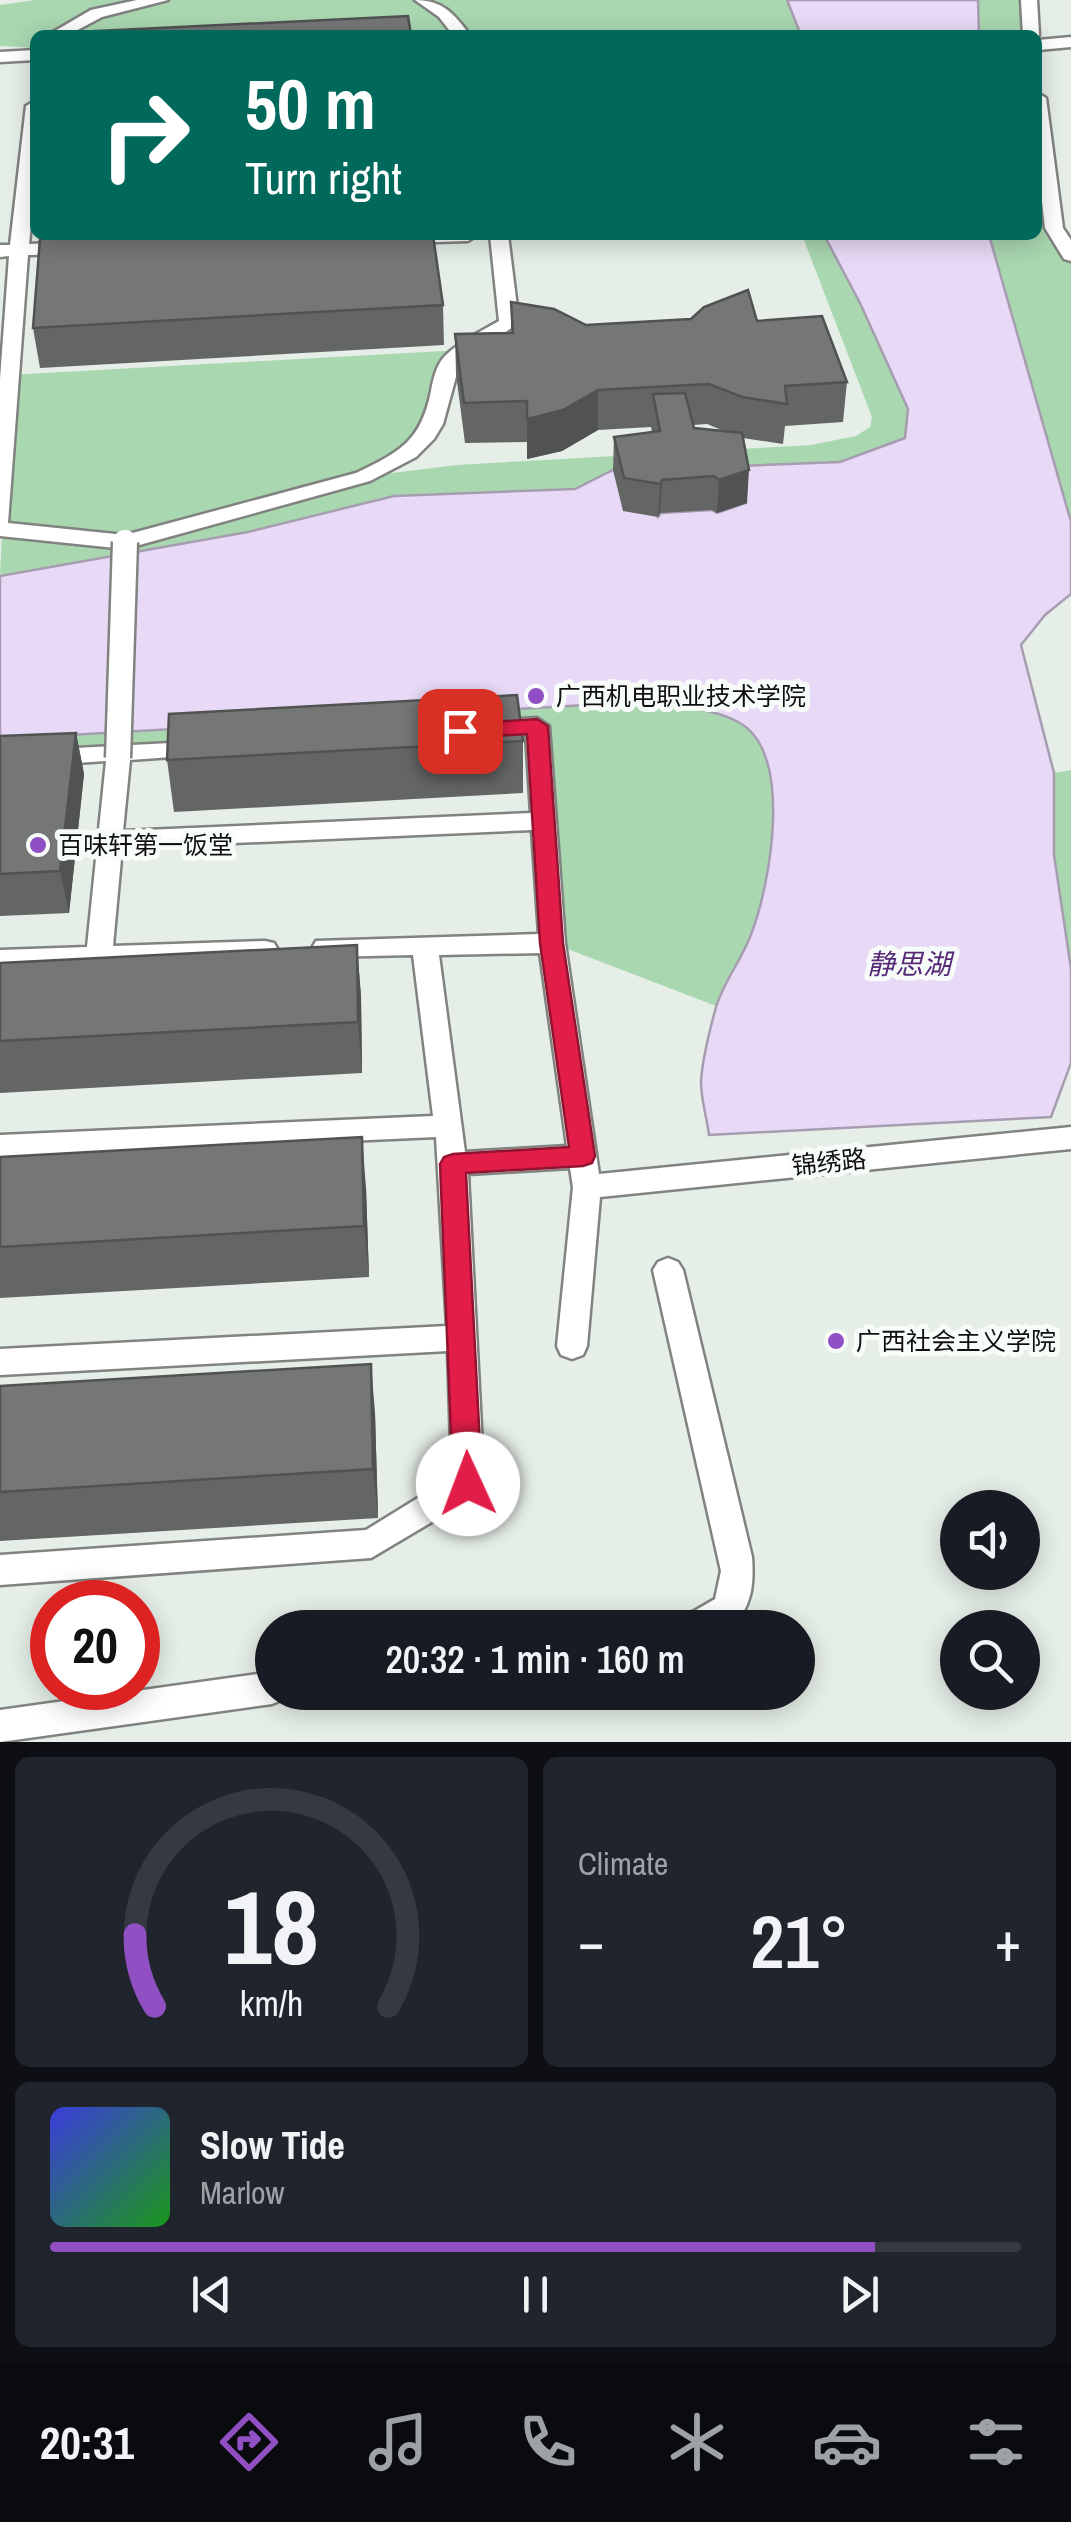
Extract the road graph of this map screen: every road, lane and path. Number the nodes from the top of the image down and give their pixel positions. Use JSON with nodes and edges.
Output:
{"nodes":[{"id":1,"x":160,"y":0,"type":"edge"},
{"id":2,"x":422,"y":0,"type":"edge"},
{"id":3,"x":1028,"y":0,"type":"edge"},
{"id":4,"x":65,"y":30,"type":"edge"},
{"id":5,"x":458,"y":30,"type":"edge"},
{"id":6,"x":1031,"y":30,"type":"edge"},
{"id":7,"x":1071,"y":42,"type":"edge"},
{"id":8,"x":1042,"y":45,"type":"edge"},
{"id":9,"x":30,"y":56,"type":"edge"},
{"id":10,"x":0,"y":57,"type":"edge"},
{"id":11,"x":30,"y":135,"type":"edge"},
{"id":12,"x":1042,"y":135,"type":"edge"},
{"id":13,"x":1071,"y":161,"type":"edge"},
{"id":14,"x":1045,"y":162,"type":"junction"},
{"id":15,"x":1046,"y":228,"type":"edge"},
{"id":16,"x":500,"y":240,"type":"edge"},
{"id":17,"x":97,"y":248,"type":"edge"},
{"id":18,"x":10,"y":251,"type":"edge"},
{"id":19,"x":1071,"y":254,"type":"edge"},
{"id":20,"x":0,"y":520,"type":"edge"},
{"id":21,"x":0,"y":529,"type":"edge"},
{"id":22,"x":125,"y":542,"type":"junction"},
{"id":23,"x":458,"y":731,"type":"edge"},
{"id":24,"x":219,"y":746,"type":"edge"},
{"id":25,"x":0,"y":760,"type":"edge"},
{"id":26,"x":544,"y":821,"type":"junction"},
{"id":27,"x":110,"y":840,"type":"junction"},
{"id":28,"x":552,"y":943,"type":"junction"},
{"id":29,"x":426,"y":945,"type":"junction"},
{"id":30,"x":99,"y":956,"type":"junction"},
{"id":31,"x":0,"y":959,"type":"edge"},
{"id":32,"x":446,"y":1126,"type":"junction"},
{"id":33,"x":1071,"y":1138,"type":"edge"},
{"id":34,"x":0,"y":1146,"type":"edge"},
{"id":35,"x":583,"y":1156,"type":"junction"},
{"id":36,"x":453,"y":1164,"type":"junction"},
{"id":37,"x":588,"y":1187,"type":"junction"},
{"id":38,"x":668,"y":1270,"type":"dead end"},
{"id":39,"x":462,"y":1338,"type":"junction"},
{"id":40,"x":572,"y":1346,"type":"dead end"},
{"id":41,"x":0,"y":1362,"type":"edge"},
{"id":42,"x":0,"y":1570,"type":"edge"},
{"id":43,"x":727,"y":1610,"type":"edge"},
{"id":44,"x":255,"y":1690,"type":"edge"},
{"id":45,"x":0,"y":1726,"type":"edge"}],
"edges":[{"from":1,"to":4,"type":"lane"},
{"from":2,"to":5,"type":"lane"},
{"from":3,"to":6,"type":"lane"},
{"from":7,"to":8,"type":"lane"},
{"from":9,"to":10,"type":"lane"},
{"from":11,"to":18,"type":"lane"},
{"from":12,"to":14,"type":"lane"},
{"from":13,"to":14,"type":"lane"},
{"from":14,"to":15,"type":"lane"},
{"from":15,"to":19,"type":"lane"},
{"from":16,"to":22,"type":"lane"},
{"from":17,"to":18,"type":"lane"},
{"from":18,"to":20,"type":"lane"},
{"from":21,"to":22,"type":"lane"},
{"from":22,"to":27,"type":"lane","bridge":true},
{"from":23,"to":26,"type":"lane"},
{"from":24,"to":25,"type":"lane"},
{"from":26,"to":27,"type":"lane"},
{"from":26,"to":28,"type":"lane"},
{"from":27,"to":30,"type":"lane"},
{"from":28,"to":29,"type":"lane"},
{"from":28,"to":35,"type":"lane"},
{"from":29,"to":30,"type":"lane"},
{"from":29,"to":32,"type":"lane"},
{"from":30,"to":31,"type":"lane"},
{"from":32,"to":34,"type":"lane"},
{"from":32,"to":36,"type":"lane"},
{"from":33,"to":37,"type":"lane","name":"锦绣路"},
{"from":35,"to":36,"type":"lane"},
{"from":35,"to":37,"type":"lane"},
{"from":36,"to":39,"type":"lane"},
{"from":37,"to":40,"type":"lane"},
{"from":38,"to":43,"type":"lane"},
{"from":39,"to":41,"type":"lane"},
{"from":39,"to":42,"type":"lane"},
{"from":44,"to":45,"type":"lane"}]}
